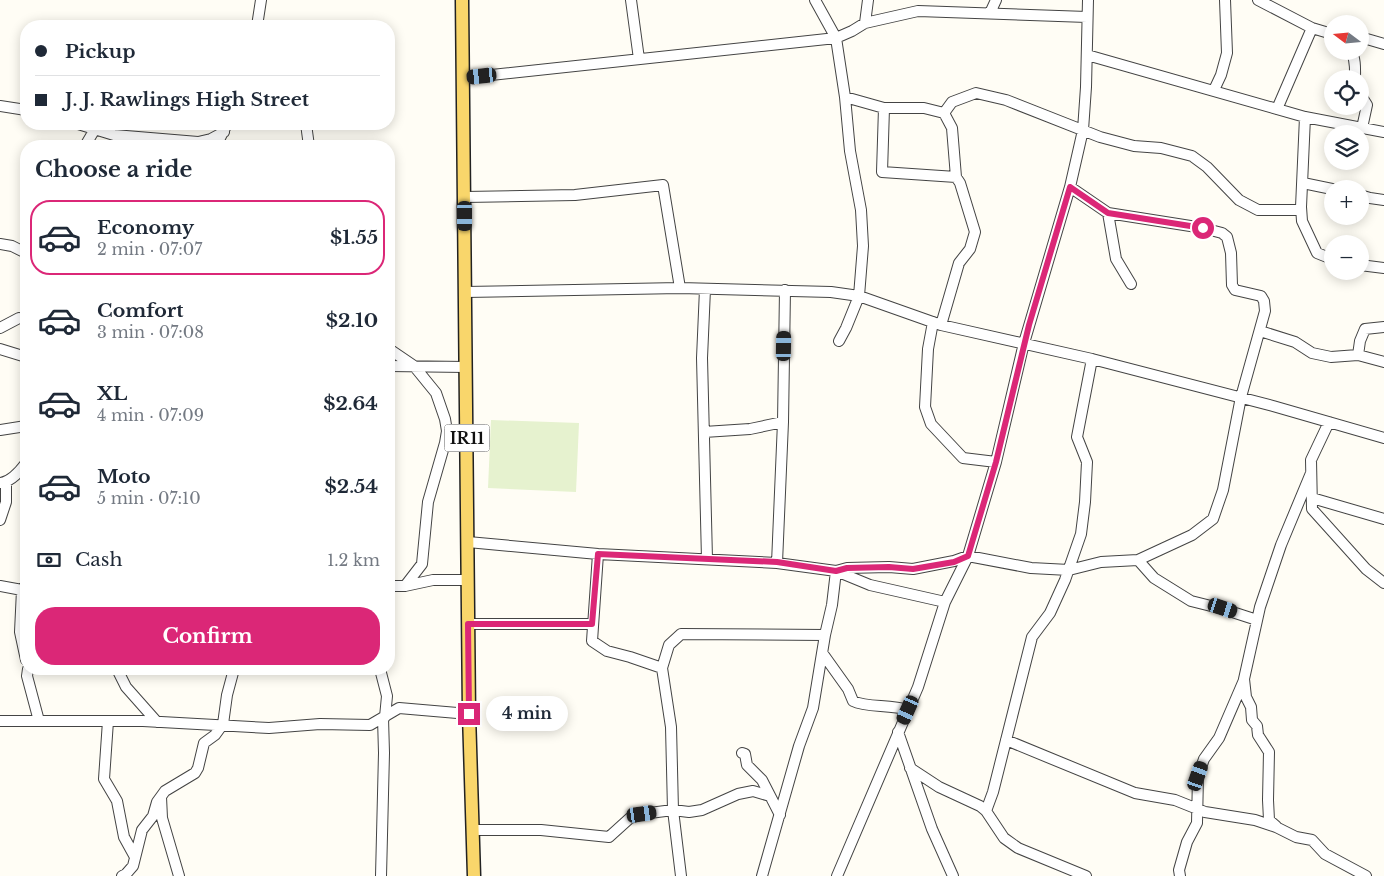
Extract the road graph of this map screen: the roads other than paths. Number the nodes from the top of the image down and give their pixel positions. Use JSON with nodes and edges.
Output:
{"nodes":[{"id":1,"x":261,"y":0,"type":"edge"},
{"id":2,"x":462,"y":0,"type":"edge"},
{"id":3,"x":631,"y":0,"type":"edge"},
{"id":4,"x":815,"y":0,"type":"edge"},
{"id":5,"x":868,"y":0,"type":"edge"},
{"id":6,"x":996,"y":0,"type":"edge"},
{"id":7,"x":1088,"y":0,"type":"edge"},
{"id":8,"x":1225,"y":0,"type":"edge"},
{"id":9,"x":1258,"y":0,"type":"edge"},
{"id":10,"x":990,"y":13,"type":"junction"},
{"id":11,"x":1087,"y":17,"type":"junction"},
{"id":12,"x":258,"y":20,"type":"edge"},
{"id":13,"x":865,"y":23,"type":"junction"},
{"id":14,"x":1312,"y":28,"type":"junction"},
{"id":15,"x":1324,"y":32,"type":"edge"},
{"id":16,"x":836,"y":38,"type":"junction"},
{"id":17,"x":1369,"y":40,"type":"edge"},
{"id":18,"x":1384,"y":44,"type":"edge"},
{"id":19,"x":1087,"y":55,"type":"junction"},
{"id":20,"x":639,"y":59,"type":"junction"},
{"id":21,"x":463,"y":78,"type":"junction"},
{"id":22,"x":1214,"y":90,"type":"junction"},
{"id":23,"x":845,"y":97,"type":"junction"},
{"id":24,"x":0,"y":106,"type":"edge"},
{"id":25,"x":884,"y":108,"type":"junction"},
{"id":26,"x":20,"y":109,"type":"edge"},
{"id":27,"x":1277,"y":109,"type":"junction"},
{"id":28,"x":944,"y":112,"type":"junction"},
{"id":29,"x":1305,"y":116,"type":"junction"},
{"id":30,"x":1348,"y":125,"type":"edge"},
{"id":31,"x":1369,"y":129,"type":"edge"},
{"id":32,"x":95,"y":130,"type":"joint"},
{"id":33,"x":222,"y":130,"type":"edge"},
{"id":34,"x":1082,"y":130,"type":"junction"},
{"id":35,"x":1384,"y":132,"type":"edge"},
{"id":36,"x":89,"y":140,"type":"edge"},
{"id":37,"x":161,"y":140,"type":"edge"},
{"id":38,"x":209,"y":140,"type":"edge"},
{"id":39,"x":956,"y":177,"type":"junction"},
{"id":40,"x":1303,"y":183,"type":"junction"},
{"id":41,"x":1070,"y":187,"type":"junction"},
{"id":42,"x":1324,"y":187,"type":"edge"},
{"id":43,"x":465,"y":197,"type":"junction"},
{"id":44,"x":1369,"y":198,"type":"edge"},
{"id":45,"x":1384,"y":200,"type":"edge"},
{"id":46,"x":1301,"y":210,"type":"junction"},
{"id":47,"x":1108,"y":213,"type":"junction"},
{"id":48,"x":0,"y":244,"type":"edge"},
{"id":49,"x":20,"y":247,"type":"edge"},
{"id":50,"x":1324,"y":256,"type":"edge"},
{"id":51,"x":1369,"y":267,"type":"edge"},
{"id":52,"x":1384,"y":268,"type":"edge"},
{"id":53,"x":1131,"y":284,"type":"dead end"},
{"id":54,"x":680,"y":288,"type":"junction"},
{"id":55,"x":706,"y":289,"type":"junction"},
{"id":56,"x":785,"y":290,"type":"junction"},
{"id":57,"x":466,"y":292,"type":"junction"},
{"id":58,"x":859,"y":296,"type":"junction"},
{"id":59,"x":19,"y":318,"type":"dead end"},
{"id":60,"x":937,"y":324,"type":"junction"},
{"id":61,"x":1384,"y":327,"type":"edge"},
{"id":62,"x":0,"y":328,"type":"edge"},
{"id":63,"x":1260,"y":331,"type":"junction"},
{"id":64,"x":839,"y":341,"type":"dead end"},
{"id":65,"x":1024,"y":343,"type":"junction"},
{"id":66,"x":0,"y":349,"type":"edge"},
{"id":67,"x":395,"y":353,"type":"edge"},
{"id":68,"x":1358,"y":354,"type":"junction"},
{"id":69,"x":20,"y":355,"type":"edge"},
{"id":70,"x":1092,"y":359,"type":"junction"},
{"id":71,"x":1384,"y":362,"type":"edge"},
{"id":72,"x":395,"y":366,"type":"edge"},
{"id":73,"x":414,"y":366,"type":"junction"},
{"id":74,"x":466,"y":367,"type":"junction"},
{"id":75,"x":1240,"y":398,"type":"junction"},
{"id":76,"x":783,"y":422,"type":"junction"},
{"id":77,"x":1329,"y":422,"type":"junction"},
{"id":78,"x":20,"y":427,"type":"edge"},
{"id":79,"x":0,"y":430,"type":"edge"},
{"id":80,"x":467,"y":430,"type":"junction"},
{"id":81,"x":447,"y":431,"type":"junction"},
{"id":82,"x":704,"y":432,"type":"junction"},
{"id":83,"x":1384,"y":438,"type":"edge"},
{"id":84,"x":996,"y":462,"type":"junction"},
{"id":85,"x":20,"y":470,"type":"edge"},
{"id":86,"x":1311,"y":473,"type":"junction"},
{"id":87,"x":3,"y":482,"type":"edge"},
{"id":88,"x":1312,"y":498,"type":"junction"},
{"id":89,"x":1384,"y":519,"type":"edge"},
{"id":90,"x":0,"y":520,"type":"edge"},
{"id":91,"x":468,"y":542,"type":"junction"},
{"id":92,"x":598,"y":554,"type":"junction"},
{"id":93,"x":968,"y":556,"type":"junction"},
{"id":94,"x":707,"y":559,"type":"junction"},
{"id":95,"x":1138,"y":560,"type":"junction"},
{"id":96,"x":777,"y":562,"type":"junction"},
{"id":97,"x":1069,"y":570,"type":"junction"},
{"id":98,"x":836,"y":571,"type":"junction"},
{"id":99,"x":468,"y":580,"type":"junction"},
{"id":100,"x":1384,"y":583,"type":"edge"},
{"id":101,"x":0,"y":586,"type":"edge"},
{"id":102,"x":395,"y":586,"type":"edge"},
{"id":103,"x":405,"y":586,"type":"junction"},
{"id":104,"x":20,"y":587,"type":"edge"},
{"id":105,"x":946,"y":602,"type":"junction"},
{"id":106,"x":1257,"y":620,"type":"junction"},
{"id":107,"x":468,"y":624,"type":"junction"},
{"id":108,"x":592,"y":624,"type":"junction"},
{"id":109,"x":825,"y":635,"type":"junction"},
{"id":110,"x":823,"y":654,"type":"junction"},
{"id":111,"x":662,"y":668,"type":"junction"},
{"id":112,"x":27,"y":675,"type":"edge"},
{"id":113,"x":120,"y":675,"type":"edge"},
{"id":114,"x":232,"y":675,"type":"edge"},
{"id":115,"x":382,"y":675,"type":"edge"},
{"id":116,"x":1244,"y":679,"type":"junction"},
{"id":117,"x":908,"y":710,"type":"junction"},
{"id":118,"x":469,"y":714,"type":"junction"},
{"id":119,"x":384,"y":717,"type":"junction"},
{"id":120,"x":0,"y":720,"type":"edge"},
{"id":121,"x":39,"y":721,"type":"junction"},
{"id":122,"x":108,"y":721,"type":"junction"},
{"id":123,"x":157,"y":722,"type":"junction"},
{"id":124,"x":223,"y":724,"type":"junction"},
{"id":125,"x":898,"y":732,"type":"junction"},
{"id":126,"x":1006,"y":740,"type":"junction"},
{"id":127,"x":742,"y":753,"type":"dead end"},
{"id":128,"x":910,"y":768,"type":"junction"},
{"id":129,"x":762,"y":780,"type":"junction"},
{"id":130,"x":753,"y":791,"type":"junction"},
{"id":131,"x":770,"y":796,"type":"junction"},
{"id":132,"x":161,"y":797,"type":"junction"},
{"id":133,"x":1197,"y":809,"type":"junction"},
{"id":134,"x":673,"y":810,"type":"junction"},
{"id":135,"x":986,"y":811,"type":"junction"},
{"id":136,"x":780,"y":815,"type":"junction"},
{"id":137,"x":1276,"y":827,"type":"junction"},
{"id":138,"x":473,"y":830,"type":"junction"},
{"id":139,"x":135,"y":857,"type":"junction"},
{"id":140,"x":122,"y":876,"type":"edge"},
{"id":141,"x":179,"y":876,"type":"edge"},
{"id":142,"x":381,"y":876,"type":"edge"},
{"id":143,"x":474,"y":876,"type":"edge"},
{"id":144,"x":681,"y":876,"type":"edge"},
{"id":145,"x":762,"y":876,"type":"edge"},
{"id":146,"x":837,"y":876,"type":"edge"},
{"id":147,"x":953,"y":876,"type":"edge"},
{"id":148,"x":1086,"y":876,"type":"edge"},
{"id":149,"x":1180,"y":876,"type":"edge"},
{"id":150,"x":1366,"y":876,"type":"edge"}],
"edges":[{"from":1,"to":12,"type":"street"},
{"from":2,"to":21,"type":"main road","number":"IR11"},
{"from":3,"to":20,"type":"street"},
{"from":4,"to":16,"type":"street"},
{"from":5,"to":13,"type":"street"},
{"from":6,"to":10,"type":"street"},
{"from":7,"to":11,"type":"street"},
{"from":8,"to":22,"type":"street"},
{"from":9,"to":14,"type":"street"},
{"from":10,"to":11,"type":"street"},
{"from":10,"to":13,"type":"street"},
{"from":11,"to":19,"type":"street"},
{"from":13,"to":16,"type":"street"},
{"from":14,"to":15,"type":"street"},
{"from":14,"to":27,"type":"street"},
{"from":16,"to":20,"type":"street"},
{"from":16,"to":23,"type":"street"},
{"from":17,"to":18,"type":"street"},
{"from":19,"to":22,"type":"street"},
{"from":19,"to":34,"type":"street"},
{"from":20,"to":21,"type":"street"},
{"from":21,"to":43,"type":"main road","number":"IR11"},
{"from":22,"to":27,"type":"street"},
{"from":23,"to":25,"type":"street"},
{"from":23,"to":58,"type":"street"},
{"from":24,"to":26,"type":"street"},
{"from":25,"to":28,"type":"street"},
{"from":25,"to":39,"type":"street"},
{"from":27,"to":29,"type":"street"},
{"from":28,"to":34,"type":"street"},
{"from":28,"to":39,"type":"street"},
{"from":29,"to":30,"type":"street"},
{"from":29,"to":40,"type":"street"},
{"from":31,"to":35,"type":"street"},
{"from":32,"to":36,"type":"street"},
{"from":32,"to":37,"type":"street"},
{"from":33,"to":38,"type":"street"},
{"from":34,"to":41,"type":"street"},
{"from":34,"to":46,"type":"street"},
{"from":39,"to":60,"type":"street"},
{"from":40,"to":42,"type":"street"},
{"from":40,"to":46,"type":"street"},
{"from":41,"to":47,"type":"street"},
{"from":41,"to":65,"type":"street"},
{"from":43,"to":54,"type":"street"},
{"from":43,"to":57,"type":"main road","number":"IR11"},
{"from":44,"to":45,"type":"street"},
{"from":46,"to":50,"type":"street"},
{"from":47,"to":53,"type":"street"},
{"from":47,"to":63,"type":"street"},
{"from":48,"to":49,"type":"street"},
{"from":51,"to":52,"type":"street"},
{"from":54,"to":55,"type":"street"},
{"from":54,"to":57,"type":"street"},
{"from":55,"to":56,"type":"street"},
{"from":55,"to":82,"type":"street"},
{"from":56,"to":58,"type":"street"},
{"from":56,"to":76,"type":"street"},
{"from":57,"to":74,"type":"main road","number":"IR11"},
{"from":58,"to":60,"type":"street"},
{"from":58,"to":64,"type":"street"},
{"from":59,"to":62,"type":"street"},
{"from":60,"to":65,"type":"street"},
{"from":60,"to":84,"type":"street"},
{"from":61,"to":68,"type":"street"},
{"from":63,"to":68,"type":"street"},
{"from":63,"to":75,"type":"street"},
{"from":65,"to":70,"type":"street"},
{"from":65,"to":84,"type":"street"},
{"from":66,"to":69,"type":"street"},
{"from":67,"to":73,"type":"street"},
{"from":68,"to":71,"type":"street"},
{"from":70,"to":75,"type":"street"},
{"from":70,"to":97,"type":"street"},
{"from":72,"to":73,"type":"street"},
{"from":73,"to":74,"type":"street"},
{"from":73,"to":81,"type":"street"},
{"from":74,"to":80,"type":"main road","number":"IR11"},
{"from":75,"to":77,"type":"street"},
{"from":75,"to":95,"type":"street"},
{"from":76,"to":82,"type":"street"},
{"from":76,"to":96,"type":"street"},
{"from":77,"to":83,"type":"street"},
{"from":77,"to":86,"type":"street"},
{"from":78,"to":79,"type":"street"},
{"from":80,"to":81,"type":"street"},
{"from":80,"to":91,"type":"main road","number":"IR11"},
{"from":81,"to":103,"type":"street"},
{"from":82,"to":94,"type":"street"},
{"from":84,"to":93,"type":"street"},
{"from":85,"to":87,"type":"street"},
{"from":86,"to":88,"type":"street"},
{"from":86,"to":106,"type":"street"},
{"from":87,"to":90,"type":"street"},
{"from":88,"to":89,"type":"street"},
{"from":88,"to":100,"type":"street"},
{"from":91,"to":92,"type":"street"},
{"from":91,"to":99,"type":"main road","number":"IR11"},
{"from":92,"to":94,"type":"street"},
{"from":92,"to":108,"type":"street"},
{"from":93,"to":97,"type":"street"},
{"from":93,"to":98,"type":"street"},
{"from":93,"to":105,"type":"street"},
{"from":94,"to":96,"type":"street"},
{"from":95,"to":97,"type":"street"},
{"from":95,"to":106,"type":"street"},
{"from":96,"to":98,"type":"street"},
{"from":97,"to":126,"type":"street"},
{"from":98,"to":105,"type":"street"},
{"from":98,"to":109,"type":"street"},
{"from":99,"to":103,"type":"street"},
{"from":99,"to":107,"type":"main road","number":"IR11"},
{"from":101,"to":104,"type":"street"},
{"from":102,"to":103,"type":"street"},
{"from":105,"to":117,"type":"street"},
{"from":106,"to":116,"type":"street"},
{"from":107,"to":108,"type":"street"},
{"from":107,"to":118,"type":"main road","number":"IR11"},
{"from":108,"to":111,"type":"street"},
{"from":109,"to":110,"type":"street"},
{"from":109,"to":111,"type":"street"},
{"from":110,"to":117,"type":"street"},
{"from":110,"to":136,"type":"street"},
{"from":111,"to":134,"type":"street"},
{"from":112,"to":121,"type":"street"},
{"from":113,"to":123,"type":"street"},
{"from":114,"to":124,"type":"street"},
{"from":115,"to":119,"type":"street"},
{"from":116,"to":133,"type":"street"},
{"from":116,"to":137,"type":"street"},
{"from":117,"to":125,"type":"street"},
{"from":118,"to":119,"type":"street"},
{"from":118,"to":138,"type":"main road","number":"IR11"},
{"from":119,"to":124,"type":"street"},
{"from":119,"to":142,"type":"street"},
{"from":120,"to":121,"type":"street"},
{"from":121,"to":122,"type":"street"},
{"from":122,"to":123,"type":"street"},
{"from":122,"to":139,"type":"street"},
{"from":123,"to":124,"type":"street"},
{"from":124,"to":132,"type":"street"},
{"from":125,"to":128,"type":"street"},
{"from":125,"to":146,"type":"street"},
{"from":126,"to":133,"type":"street"},
{"from":126,"to":135,"type":"street"},
{"from":127,"to":129,"type":"street"},
{"from":128,"to":135,"type":"street"},
{"from":128,"to":147,"type":"street"},
{"from":129,"to":130,"type":"street"},
{"from":129,"to":131,"type":"street"},
{"from":130,"to":131,"type":"street"},
{"from":130,"to":134,"type":"street"},
{"from":131,"to":136,"type":"street"},
{"from":132,"to":139,"type":"street"},
{"from":132,"to":141,"type":"street"},
{"from":133,"to":137,"type":"street"},
{"from":133,"to":149,"type":"street"},
{"from":134,"to":138,"type":"street"},
{"from":134,"to":144,"type":"street"},
{"from":135,"to":148,"type":"street"},
{"from":136,"to":145,"type":"street"},
{"from":137,"to":150,"type":"street"},
{"from":138,"to":143,"type":"main road","number":"IR11"},
{"from":139,"to":140,"type":"street"}]}
